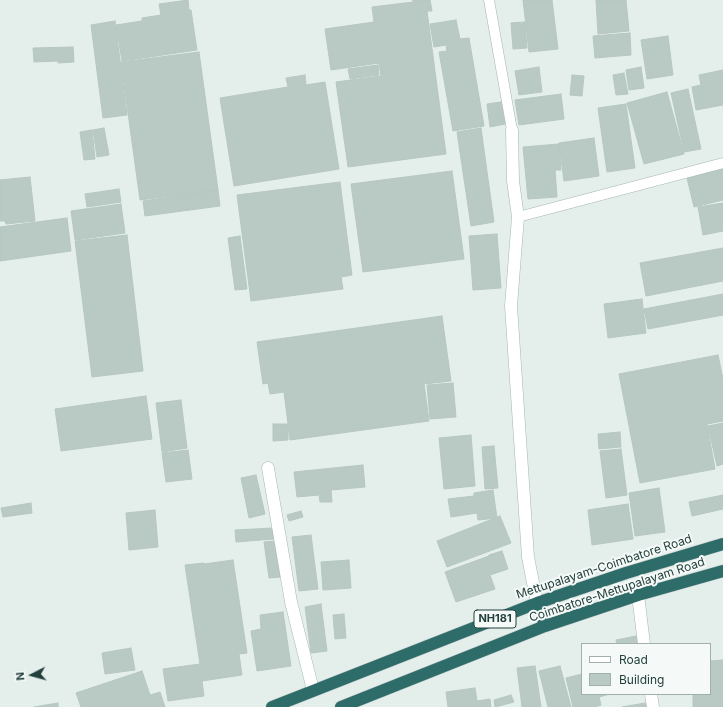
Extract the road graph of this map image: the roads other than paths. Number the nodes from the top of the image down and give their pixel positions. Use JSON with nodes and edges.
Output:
{"nodes":[{"id":1,"x":489,"y":0,"type":"edge"},
{"id":2,"x":512,"y":130,"type":"joint"},
{"id":3,"x":723,"y":163,"type":"edge"},
{"id":4,"x":518,"y":216,"type":"junction"},
{"id":5,"x":268,"y":468,"type":"dead end"},
{"id":6,"x":723,"y":544,"type":"edge"},
{"id":7,"x":723,"y":571,"type":"edge"},
{"id":8,"x":638,"y":595,"type":"junction"},
{"id":9,"x":537,"y":603,"type":"junction"},
{"id":10,"x":545,"y":626,"type":"junction"},
{"id":11,"x":644,"y":643,"type":"edge"},
{"id":12,"x":313,"y":690,"type":"junction"},
{"id":13,"x":651,"y":695,"type":"edge"},
{"id":14,"x":272,"y":707,"type":"edge"},
{"id":15,"x":341,"y":707,"type":"edge"},
{"id":16,"x":653,"y":707,"type":"edge"}],
"edges":[{"from":1,"to":2,"type":"lane"},
{"from":2,"to":4,"type":"street"},
{"from":3,"to":4,"type":"lane"},
{"from":4,"to":9,"type":"street"},
{"from":5,"to":12,"type":"street"},
{"from":6,"to":9,"type":"highway","name":"Mettupalayam-Coimbatore Road","number":"NH181"},
{"from":7,"to":8,"type":"highway","name":"Coimbatore-Mettupalayam Road","number":"NH181"},
{"from":8,"to":10,"type":"highway","name":"Coimbatore-Mettupalayam Road","number":"NH181"},
{"from":8,"to":11,"type":"street"},
{"from":9,"to":10,"type":"highway"},
{"from":9,"to":12,"type":"highway","name":"Mettupalayam-Coimbatore Road","number":"NH181"},
{"from":10,"to":15,"type":"highway","name":"Coimbatore-Mettupalayam Road","number":"NH181"},
{"from":12,"to":14,"type":"highway","name":"Mettupalayam-Coimbatore Road","number":"NH181"},
{"from":13,"to":16,"type":"street"}]}
